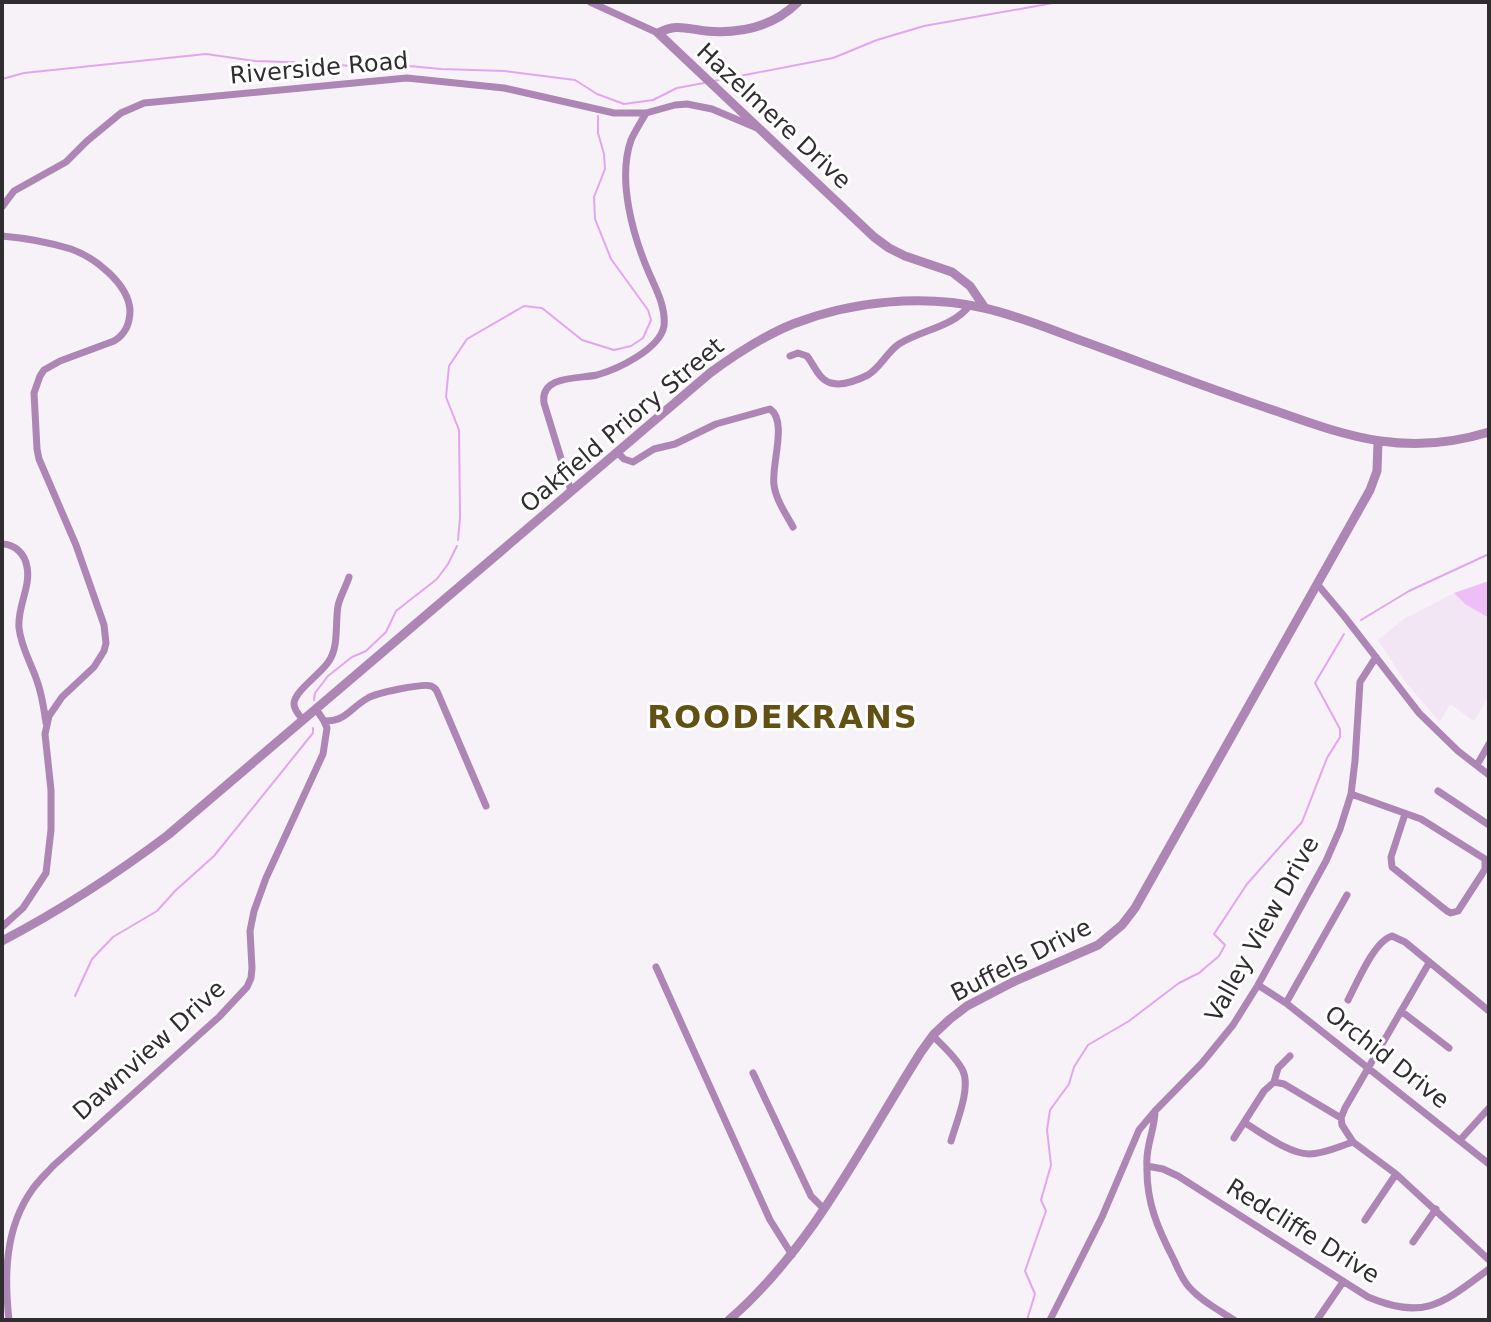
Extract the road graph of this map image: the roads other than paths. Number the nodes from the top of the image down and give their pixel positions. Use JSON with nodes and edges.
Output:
{"nodes":[{"id":1,"x":590,"y":2,"type":"edge"},
{"id":2,"x":798,"y":2,"type":"edge"},
{"id":3,"x":658,"y":33,"type":"junction"},
{"id":4,"x":646,"y":113,"type":"junction"},
{"id":5,"x":762,"y":130,"type":"junction"},
{"id":6,"x":2,"y":207,"type":"edge"},
{"id":7,"x":2,"y":236,"type":"edge"},
{"id":8,"x":970,"y":305,"type":"junction"},
{"id":9,"x":985,"y":308,"type":"junction"},
{"id":10,"x":790,"y":356,"type":"dead end"},
{"id":11,"x":1489,"y":432,"type":"edge"},
{"id":12,"x":1378,"y":442,"type":"junction"},
{"id":13,"x":617,"y":452,"type":"junction"},
{"id":14,"x":571,"y":491,"type":"junction"},
{"id":15,"x":793,"y":527,"type":"dead end"},
{"id":16,"x":2,"y":544,"type":"edge"},
{"id":17,"x":349,"y":577,"type":"dead end"},
{"id":18,"x":1318,"y":585,"type":"junction"},
{"id":19,"x":1376,"y":657,"type":"junction"},
{"id":20,"x":316,"y":709,"type":"junction"},
{"id":21,"x":303,"y":720,"type":"junction"},
{"id":22,"x":324,"y":721,"type":"junction"},
{"id":23,"x":46,"y":726,"type":"junction"},
{"id":24,"x":1489,"y":744,"type":"edge"},
{"id":25,"x":1477,"y":765,"type":"junction"},
{"id":26,"x":1489,"y":775,"type":"edge"},
{"id":27,"x":1438,"y":791,"type":"dead end"},
{"id":28,"x":1351,"y":794,"type":"junction"},
{"id":29,"x":486,"y":806,"type":"dead end"},
{"id":30,"x":1405,"y":814,"type":"junction"},
{"id":31,"x":1489,"y":825,"type":"edge"},
{"id":32,"x":1347,"y":895,"type":"dead end"},
{"id":33,"x":2,"y":927,"type":"edge"},
{"id":34,"x":2,"y":941,"type":"edge"},
{"id":35,"x":1429,"y":963,"type":"junction"},
{"id":36,"x":656,"y":967,"type":"dead end"},
{"id":37,"x":1258,"y":985,"type":"junction"},
{"id":38,"x":1348,"y":1000,"type":"dead end"},
{"id":39,"x":1286,"y":1003,"type":"junction"},
{"id":40,"x":1401,"y":1011,"type":"junction"},
{"id":41,"x":1489,"y":1011,"type":"edge"},
{"id":42,"x":933,"y":1036,"type":"junction"},
{"id":43,"x":1449,"y":1048,"type":"dead end"},
{"id":44,"x":1290,"y":1056,"type":"dead end"},
{"id":45,"x":1368,"y":1068,"type":"junction"},
{"id":46,"x":753,"y":1073,"type":"dead end"},
{"id":47,"x":1274,"y":1082,"type":"junction"},
{"id":48,"x":1489,"y":1108,"type":"edge"},
{"id":49,"x":1155,"y":1111,"type":"junction"},
{"id":50,"x":1341,"y":1118,"type":"junction"},
{"id":51,"x":1245,"y":1123,"type":"junction"},
{"id":52,"x":1234,"y":1138,"type":"dead end"},
{"id":53,"x":1460,"y":1140,"type":"junction"},
{"id":54,"x":951,"y":1141,"type":"dead end"},
{"id":55,"x":1353,"y":1142,"type":"junction"},
{"id":56,"x":1489,"y":1164,"type":"edge"},
{"id":57,"x":1147,"y":1166,"type":"junction"},
{"id":58,"x":1396,"y":1174,"type":"junction"},
{"id":59,"x":824,"y":1209,"type":"junction"},
{"id":60,"x":1436,"y":1209,"type":"junction"},
{"id":61,"x":1365,"y":1220,"type":"dead end"},
{"id":62,"x":1413,"y":1242,"type":"dead end"},
{"id":63,"x":792,"y":1255,"type":"junction"},
{"id":64,"x":1489,"y":1260,"type":"edge"},
{"id":65,"x":1489,"y":1269,"type":"edge"},
{"id":66,"x":1343,"y":1282,"type":"junction"},
{"id":67,"x":9,"y":1320,"type":"edge"},
{"id":68,"x":729,"y":1320,"type":"edge"},
{"id":69,"x":1050,"y":1320,"type":"edge"},
{"id":70,"x":1234,"y":1320,"type":"edge"},
{"id":71,"x":1317,"y":1320,"type":"edge"}],
"edges":[{"from":1,"to":3,"type":"street"},
{"from":2,"to":3,"type":"street","name":"Hazelmere Drive"},
{"from":3,"to":5,"type":"street","name":"Hazelmere Drive"},
{"from":4,"to":5,"type":"street","name":"Riverside Road"},
{"from":4,"to":6,"type":"street","name":"Riverside Road"},
{"from":4,"to":14,"type":"street"},
{"from":5,"to":9,"type":"street","name":"Hazelmere Drive"},
{"from":7,"to":23,"type":"street"},
{"from":8,"to":9,"type":"street","name":"Oakfield Priory Street"},
{"from":8,"to":10,"type":"street"},
{"from":8,"to":13,"type":"street","name":"Oakfield Priory Street"},
{"from":9,"to":12,"type":"street","name":"Oakfield Priory Street"},
{"from":11,"to":12,"type":"street","name":"Oakfield Priory Street"},
{"from":12,"to":18,"type":"street","name":"Buffels Drive"},
{"from":13,"to":14,"type":"street","name":"Oakfield Priory Street"},
{"from":13,"to":15,"type":"street"},
{"from":14,"to":20,"type":"street","name":"Oakfield Priory Street"},
{"from":16,"to":23,"type":"street"},
{"from":17,"to":21,"type":"street"},
{"from":18,"to":19,"type":"street"},
{"from":18,"to":42,"type":"street","name":"Buffels Drive"},
{"from":19,"to":25,"type":"street"},
{"from":19,"to":28,"type":"street","name":"Valley View Drive"},
{"from":20,"to":21,"type":"street","name":"Oakfield Priory Street"},
{"from":20,"to":22,"type":"street"},
{"from":21,"to":34,"type":"street","name":"Oakfield Priory Street"},
{"from":22,"to":29,"type":"street"},
{"from":22,"to":67,"type":"street","name":"Dawnview Drive"},
{"from":23,"to":33,"type":"street"},
{"from":24,"to":25,"type":"street"},
{"from":25,"to":26,"type":"street"},
{"from":27,"to":31,"type":"street"},
{"from":28,"to":30,"type":"street"},
{"from":28,"to":37,"type":"street","name":"Valley View Drive"},
{"from":30,"to":30,"type":"street"},
{"from":32,"to":39,"type":"street"},
{"from":35,"to":38,"type":"street"},
{"from":35,"to":40,"type":"street"},
{"from":35,"to":41,"type":"street"},
{"from":36,"to":63,"type":"street"},
{"from":37,"to":39,"type":"street","name":"Orchid Drive"},
{"from":37,"to":49,"type":"street","name":"Valley View Drive"},
{"from":39,"to":45,"type":"street","name":"Orchid Drive"},
{"from":40,"to":43,"type":"street"},
{"from":40,"to":45,"type":"street"},
{"from":42,"to":54,"type":"street"},
{"from":42,"to":59,"type":"street","name":"Buffels Drive"},
{"from":44,"to":47,"type":"street"},
{"from":45,"to":50,"type":"street"},
{"from":45,"to":53,"type":"street","name":"Orchid Drive"},
{"from":46,"to":59,"type":"street"},
{"from":47,"to":50,"type":"street"},
{"from":47,"to":51,"type":"street"},
{"from":48,"to":53,"type":"street"},
{"from":49,"to":57,"type":"street"},
{"from":49,"to":69,"type":"street","name":"Valley View Drive"},
{"from":50,"to":55,"type":"street"},
{"from":51,"to":52,"type":"street"},
{"from":51,"to":55,"type":"street"},
{"from":53,"to":56,"type":"street","name":"Orchid Drive"},
{"from":55,"to":58,"type":"street"},
{"from":57,"to":66,"type":"street","name":"Redcliffe Drive"},
{"from":57,"to":70,"type":"street"},
{"from":58,"to":60,"type":"street"},
{"from":58,"to":61,"type":"street"},
{"from":59,"to":63,"type":"street","name":"Buffels Drive"},
{"from":60,"to":62,"type":"street"},
{"from":60,"to":64,"type":"street"},
{"from":63,"to":68,"type":"street","name":"Buffels Drive"},
{"from":65,"to":66,"type":"street","name":"Redcliffe Drive"},
{"from":66,"to":71,"type":"street"}]}
